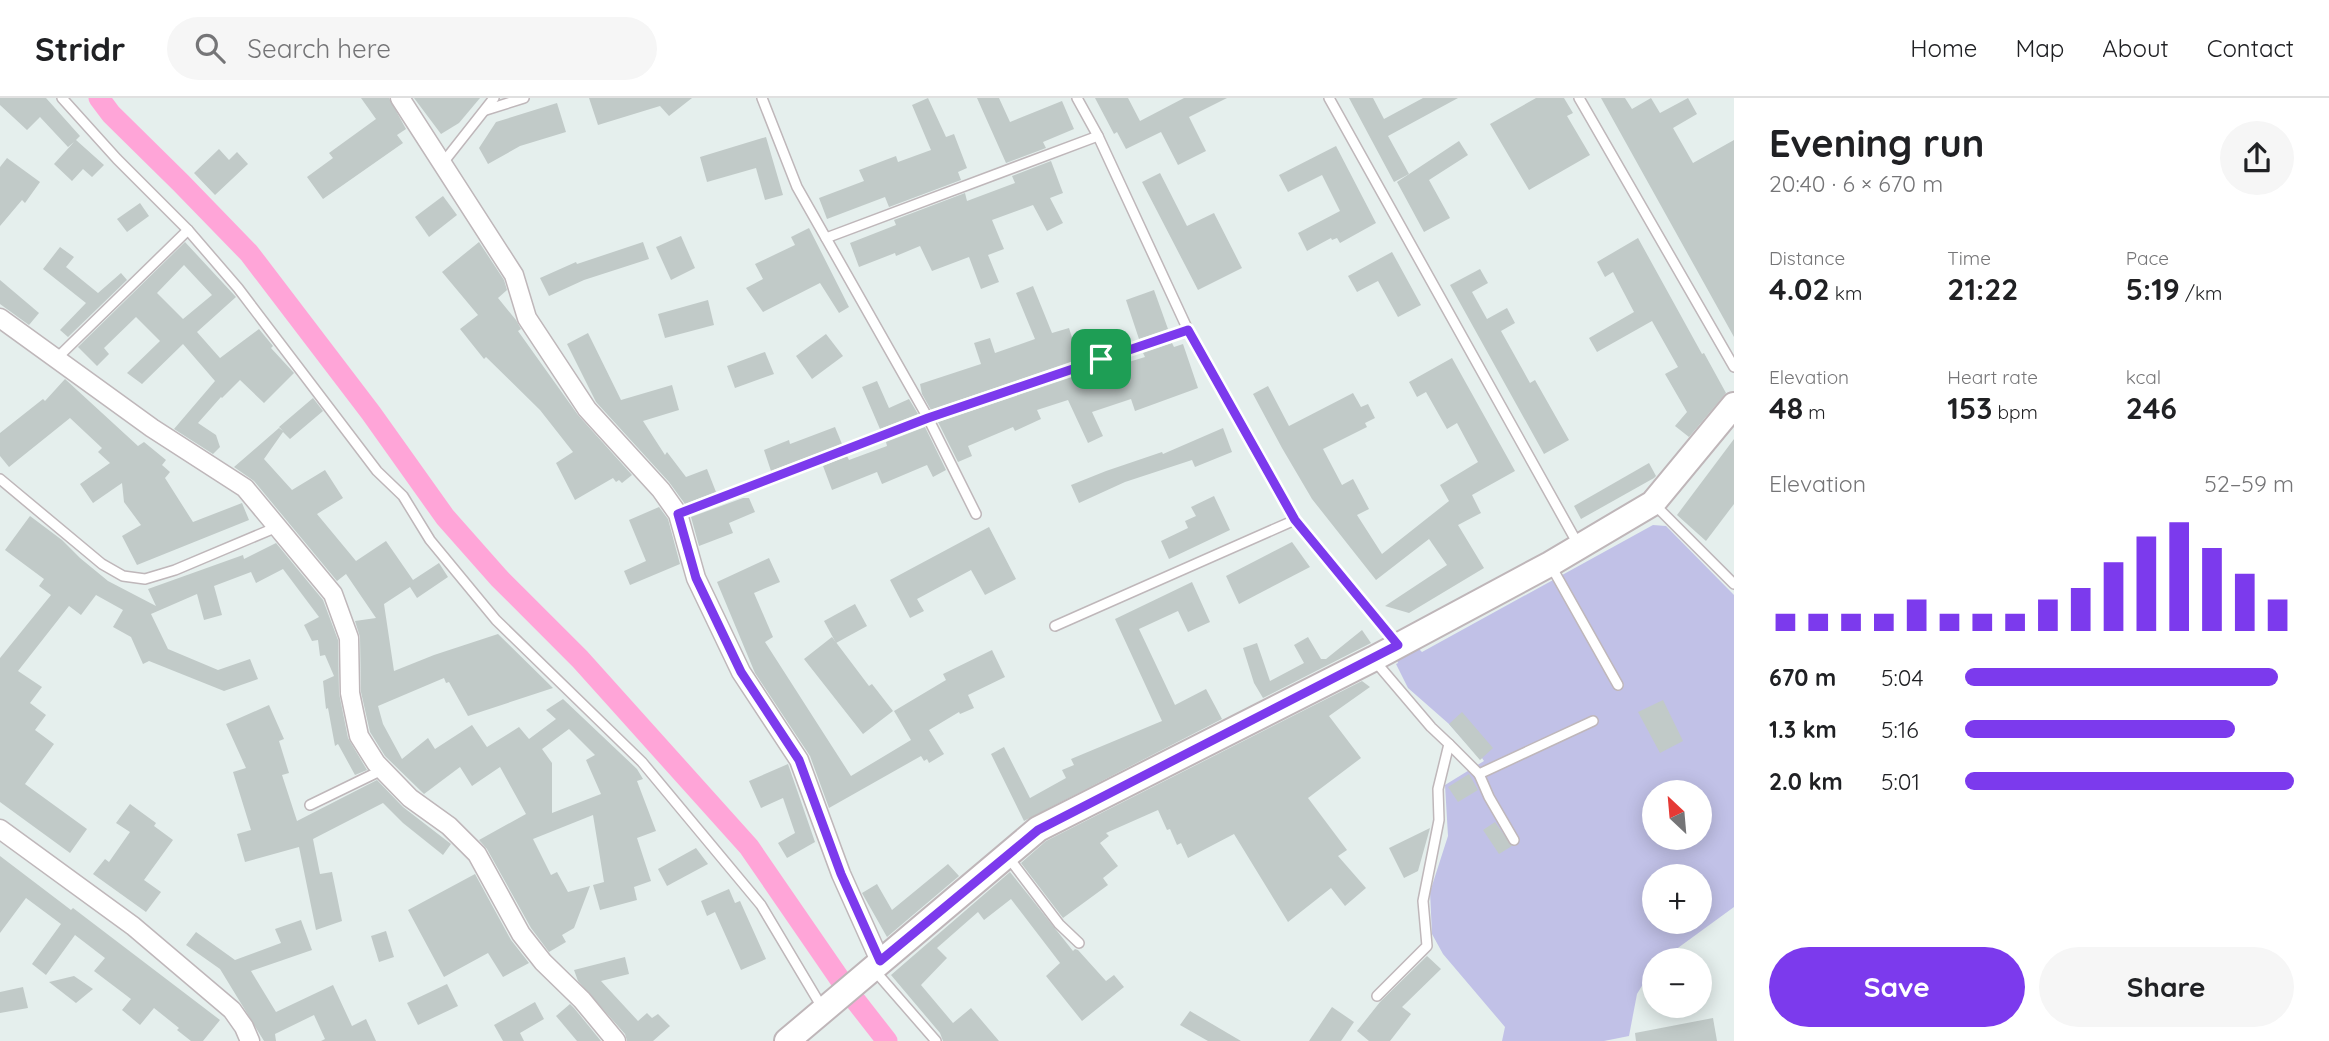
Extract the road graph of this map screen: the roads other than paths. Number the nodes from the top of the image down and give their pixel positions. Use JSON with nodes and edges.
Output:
{"nodes":[{"id":1,"x":62,"y":98,"type":"edge"},
{"id":2,"x":400,"y":98,"type":"edge"},
{"id":3,"x":494,"y":98,"type":"edge"},
{"id":4,"x":524,"y":98,"type":"edge"},
{"id":5,"x":762,"y":98,"type":"edge"},
{"id":6,"x":1077,"y":98,"type":"edge"},
{"id":7,"x":1329,"y":98,"type":"edge"},
{"id":8,"x":1579,"y":98,"type":"edge"},
{"id":9,"x":484,"y":110,"type":"junction"},
{"id":10,"x":1098,"y":136,"type":"junction"},
{"id":11,"x":442,"y":164,"type":"junction"},
{"id":12,"x":188,"y":230,"type":"junction"},
{"id":13,"x":826,"y":238,"type":"junction"},
{"id":14,"x":0,"y":317,"type":"edge"},
{"id":15,"x":1188,"y":330,"type":"junction"},
{"id":16,"x":57,"y":358,"type":"junction"},
{"id":17,"x":1734,"y":367,"type":"edge"},
{"id":18,"x":1734,"y":405,"type":"edge"},
{"id":19,"x":928,"y":418,"type":"junction"},
{"id":20,"x":0,"y":479,"type":"edge"},
{"id":21,"x":1653,"y":503,"type":"junction"},
{"id":22,"x":678,"y":514,"type":"junction"},
{"id":23,"x":976,"y":514,"type":"dead end"},
{"id":24,"x":1295,"y":520,"type":"junction"},
{"id":25,"x":277,"y":527,"type":"junction"},
{"id":26,"x":1580,"y":547,"type":"junction"},
{"id":27,"x":1550,"y":564,"type":"junction"},
{"id":28,"x":1734,"y":583,"type":"edge"},
{"id":29,"x":1055,"y":626,"type":"dead end"},
{"id":30,"x":1398,"y":645,"type":"junction"},
{"id":31,"x":1373,"y":659,"type":"junction"},
{"id":32,"x":1618,"y":685,"type":"dead end"},
{"id":33,"x":1593,"y":721,"type":"dead end"},
{"id":34,"x":1449,"y":744,"type":"junction"},
{"id":35,"x":382,"y":770,"type":"junction"},
{"id":36,"x":1479,"y":774,"type":"junction"},
{"id":37,"x":310,"y":805,"type":"dead end"},
{"id":38,"x":0,"y":829,"type":"edge"},
{"id":39,"x":1514,"y":840,"type":"dead end"},
{"id":40,"x":1006,"y":856,"type":"junction"},
{"id":41,"x":1079,"y":943,"type":"dead end"},
{"id":42,"x":876,"y":965,"type":"junction"},
{"id":43,"x":1377,"y":996,"type":"dead end"},
{"id":44,"x":824,"y":1010,"type":"junction"},
{"id":45,"x":250,"y":1041,"type":"edge"},
{"id":46,"x":616,"y":1041,"type":"edge"},
{"id":47,"x":788,"y":1041,"type":"edge"},
{"id":48,"x":936,"y":1041,"type":"edge"}],
"edges":[{"from":1,"to":12,"type":"lane"},
{"from":2,"to":11,"type":"street"},
{"from":3,"to":9,"type":"lane"},
{"from":4,"to":9,"type":"lane"},
{"from":5,"to":13,"type":"lane"},
{"from":6,"to":10,"type":"lane"},
{"from":7,"to":26,"type":"lane"},
{"from":8,"to":17,"type":"lane"},
{"from":9,"to":11,"type":"lane"},
{"from":10,"to":13,"type":"lane"},
{"from":10,"to":15,"type":"lane"},
{"from":11,"to":22,"type":"street"},
{"from":12,"to":16,"type":"lane"},
{"from":12,"to":44,"type":"lane"},
{"from":13,"to":19,"type":"lane"},
{"from":14,"to":16,"type":"street"},
{"from":15,"to":19,"type":"lane"},
{"from":15,"to":24,"type":"lane"},
{"from":16,"to":25,"type":"street"},
{"from":18,"to":21,"type":"street"},
{"from":19,"to":22,"type":"lane"},
{"from":19,"to":23,"type":"lane"},
{"from":20,"to":25,"type":"lane"},
{"from":21,"to":26,"type":"street"},
{"from":21,"to":28,"type":"lane"},
{"from":22,"to":42,"type":"street"},
{"from":24,"to":29,"type":"lane"},
{"from":24,"to":30,"type":"lane"},
{"from":25,"to":35,"type":"street"},
{"from":26,"to":27,"type":"street"},
{"from":27,"to":30,"type":"street"},
{"from":27,"to":32,"type":"lane"},
{"from":30,"to":31,"type":"street"},
{"from":31,"to":34,"type":"lane"},
{"from":31,"to":40,"type":"street"},
{"from":33,"to":36,"type":"lane"},
{"from":34,"to":36,"type":"lane"},
{"from":34,"to":43,"type":"lane"},
{"from":35,"to":37,"type":"lane"},
{"from":35,"to":46,"type":"street"},
{"from":36,"to":39,"type":"lane"},
{"from":38,"to":45,"type":"street"},
{"from":40,"to":41,"type":"lane"},
{"from":40,"to":42,"type":"street"},
{"from":42,"to":44,"type":"street"},
{"from":42,"to":48,"type":"lane"},
{"from":44,"to":47,"type":"street"}]}
